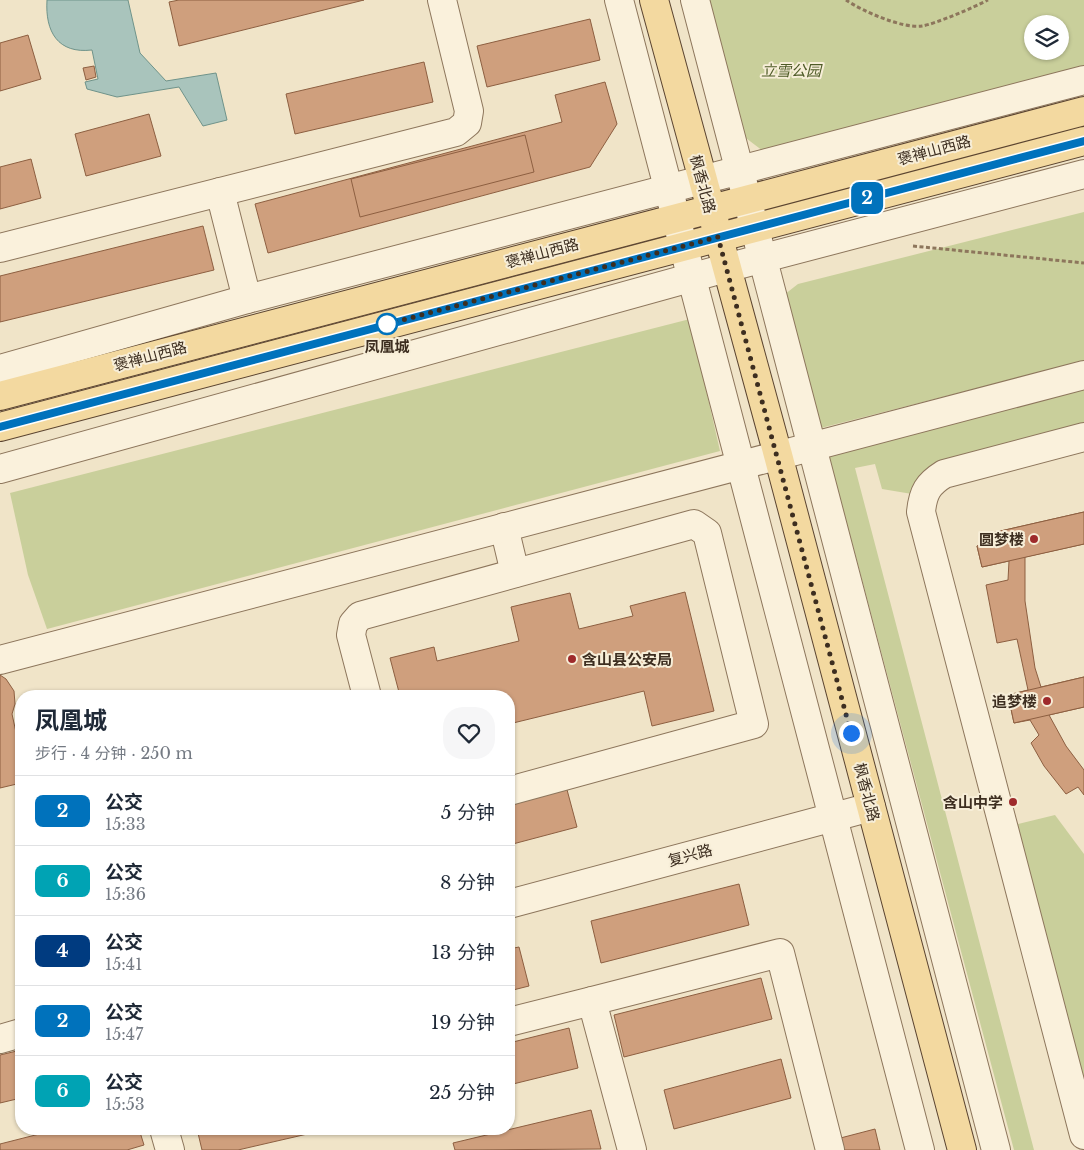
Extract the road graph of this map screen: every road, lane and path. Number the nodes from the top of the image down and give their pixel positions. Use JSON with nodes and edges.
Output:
{"nodes":[{"id":1,"x":442,"y":0,"type":"edge"},
{"id":2,"x":619,"y":0,"type":"edge"},
{"id":3,"x":654,"y":0,"type":"edge"},
{"id":4,"x":695,"y":0,"type":"edge"},
{"id":5,"x":846,"y":0,"type":"edge"},
{"id":6,"x":988,"y":0,"type":"edge"},
{"id":7,"x":1084,"y":80,"type":"edge"},
{"id":8,"x":1084,"y":111,"type":"edge"},
{"id":9,"x":1084,"y":141,"type":"edge"},
{"id":10,"x":739,"y":169,"type":"junction"},
{"id":11,"x":1084,"y":174,"type":"edge"},
{"id":12,"x":702,"y":178,"type":"junction"},
{"id":13,"x":668,"y":187,"type":"junction"},
{"id":14,"x":220,"y":192,"type":"junction"},
{"id":15,"x":747,"y":199,"type":"junction"},
{"id":16,"x":710,"y":209,"type":"junction"},
{"id":17,"x":676,"y":218,"type":"junction"},
{"id":18,"x":754,"y":228,"type":"junction"},
{"id":19,"x":718,"y":237,"type":"junction"},
{"id":20,"x":907,"y":245,"type":"dead end"},
{"id":21,"x":683,"y":246,"type":"junction"},
{"id":22,"x":0,"y":248,"type":"edge"},
{"id":23,"x":762,"y":259,"type":"junction"},
{"id":24,"x":1084,"y":263,"type":"edge"},
{"id":25,"x":726,"y":268,"type":"junction"},
{"id":26,"x":692,"y":278,"type":"junction"},
{"id":27,"x":248,"y":299,"type":"junction"},
{"id":28,"x":0,"y":369,"type":"edge"},
{"id":29,"x":1084,"y":375,"type":"edge"},
{"id":30,"x":0,"y":396,"type":"edge"},
{"id":31,"x":0,"y":426,"type":"edge"},
{"id":32,"x":1084,"y":436,"type":"edge"},
{"id":33,"x":811,"y":447,"type":"junction"},
{"id":34,"x":778,"y":455,"type":"junction"},
{"id":35,"x":741,"y":465,"type":"junction"},
{"id":36,"x":0,"y":469,"type":"edge"},
{"id":37,"x":504,"y":527,"type":"junction"},
{"id":38,"x":515,"y":573,"type":"junction"},
{"id":39,"x":0,"y":660,"type":"edge"},
{"id":40,"x":366,"y":690,"type":"edge"},
{"id":41,"x":515,"y":789,"type":"edge"},
{"id":42,"x":871,"y":807,"type":"junction"},
{"id":43,"x":833,"y":817,"type":"junction"},
{"id":44,"x":515,"y":902,"type":"edge"},
{"id":45,"x":592,"y":1000,"type":"junction"},
{"id":46,"x":515,"y":1020,"type":"edge"},
{"id":47,"x":15,"y":1035,"type":"edge"},
{"id":48,"x":0,"y":1039,"type":"edge"},
{"id":49,"x":166,"y":1135,"type":"edge"},
{"id":50,"x":1084,"y":1135,"type":"edge"},
{"id":51,"x":170,"y":1150,"type":"edge"},
{"id":52,"x":632,"y":1150,"type":"edge"},
{"id":53,"x":830,"y":1150,"type":"edge"},
{"id":54,"x":920,"y":1150,"type":"edge"},
{"id":55,"x":962,"y":1150,"type":"edge"},
{"id":56,"x":996,"y":1150,"type":"edge"}],
"edges":[{"from":1,"to":14,"type":"street"},
{"from":2,"to":13,"type":"street"},
{"from":3,"to":12,"type":"main road","name":"枫香北路"},
{"from":4,"to":10,"type":"street"},
{"from":5,"to":6,"type":"path"},
{"from":7,"to":10,"type":"street"},
{"from":8,"to":15,"type":"main road","name":"褒禅山西路"},
{"from":9,"to":18,"type":"main road","name":"褒禅山西路"},
{"from":10,"to":12,"type":"street"},
{"from":10,"to":15,"type":"street"},
{"from":11,"to":23,"type":"street"},
{"from":12,"to":13,"type":"street"},
{"from":12,"to":16,"type":"main road","name":"枫香北路"},
{"from":13,"to":17,"type":"street"},
{"from":13,"to":27,"type":"street"},
{"from":14,"to":22,"type":"street"},
{"from":14,"to":27,"type":"street"},
{"from":15,"to":16,"type":"main road","name":"褒禅山西路"},
{"from":15,"to":18,"type":"street"},
{"from":16,"to":17,"type":"main road","name":"褒禅山西路"},
{"from":16,"to":19,"type":"main road","name":"枫香北路"},
{"from":17,"to":21,"type":"street"},
{"from":17,"to":30,"type":"main road","name":"褒禅山西路"},
{"from":18,"to":19,"type":"main road","name":"褒禅山西路"},
{"from":18,"to":23,"type":"street"},
{"from":19,"to":21,"type":"main road","name":"褒禅山西路"},
{"from":19,"to":25,"type":"main road","name":"枫香北路"},
{"from":20,"to":24,"type":"path"},
{"from":21,"to":26,"type":"street"},
{"from":21,"to":31,"type":"main road","name":"褒禅山西路"},
{"from":23,"to":25,"type":"street"},
{"from":23,"to":33,"type":"street"},
{"from":25,"to":26,"type":"street"},
{"from":25,"to":34,"type":"main road","name":"枫香北路"},
{"from":26,"to":35,"type":"street"},
{"from":26,"to":36,"type":"street"},
{"from":27,"to":28,"type":"street"},
{"from":29,"to":33,"type":"street"},
{"from":32,"to":50,"type":"street"},
{"from":33,"to":34,"type":"street"},
{"from":33,"to":56,"type":"street"},
{"from":34,"to":35,"type":"street"},
{"from":34,"to":42,"type":"main road","name":"枫香北路"},
{"from":35,"to":37,"type":"street"},
{"from":35,"to":43,"type":"street"},
{"from":37,"to":38,"type":"street"},
{"from":37,"to":39,"type":"street"},
{"from":38,"to":40,"type":"street"},
{"from":38,"to":41,"type":"street"},
{"from":42,"to":43,"type":"street","name":"复兴路"},
{"from":42,"to":55,"type":"main road","name":"枫香北路"},
{"from":43,"to":44,"type":"street","name":"复兴路"},
{"from":43,"to":54,"type":"street"},
{"from":45,"to":46,"type":"street"},
{"from":45,"to":52,"type":"street"},
{"from":45,"to":53,"type":"street"},
{"from":47,"to":48,"type":"street"},
{"from":49,"to":51,"type":"street"}]}
